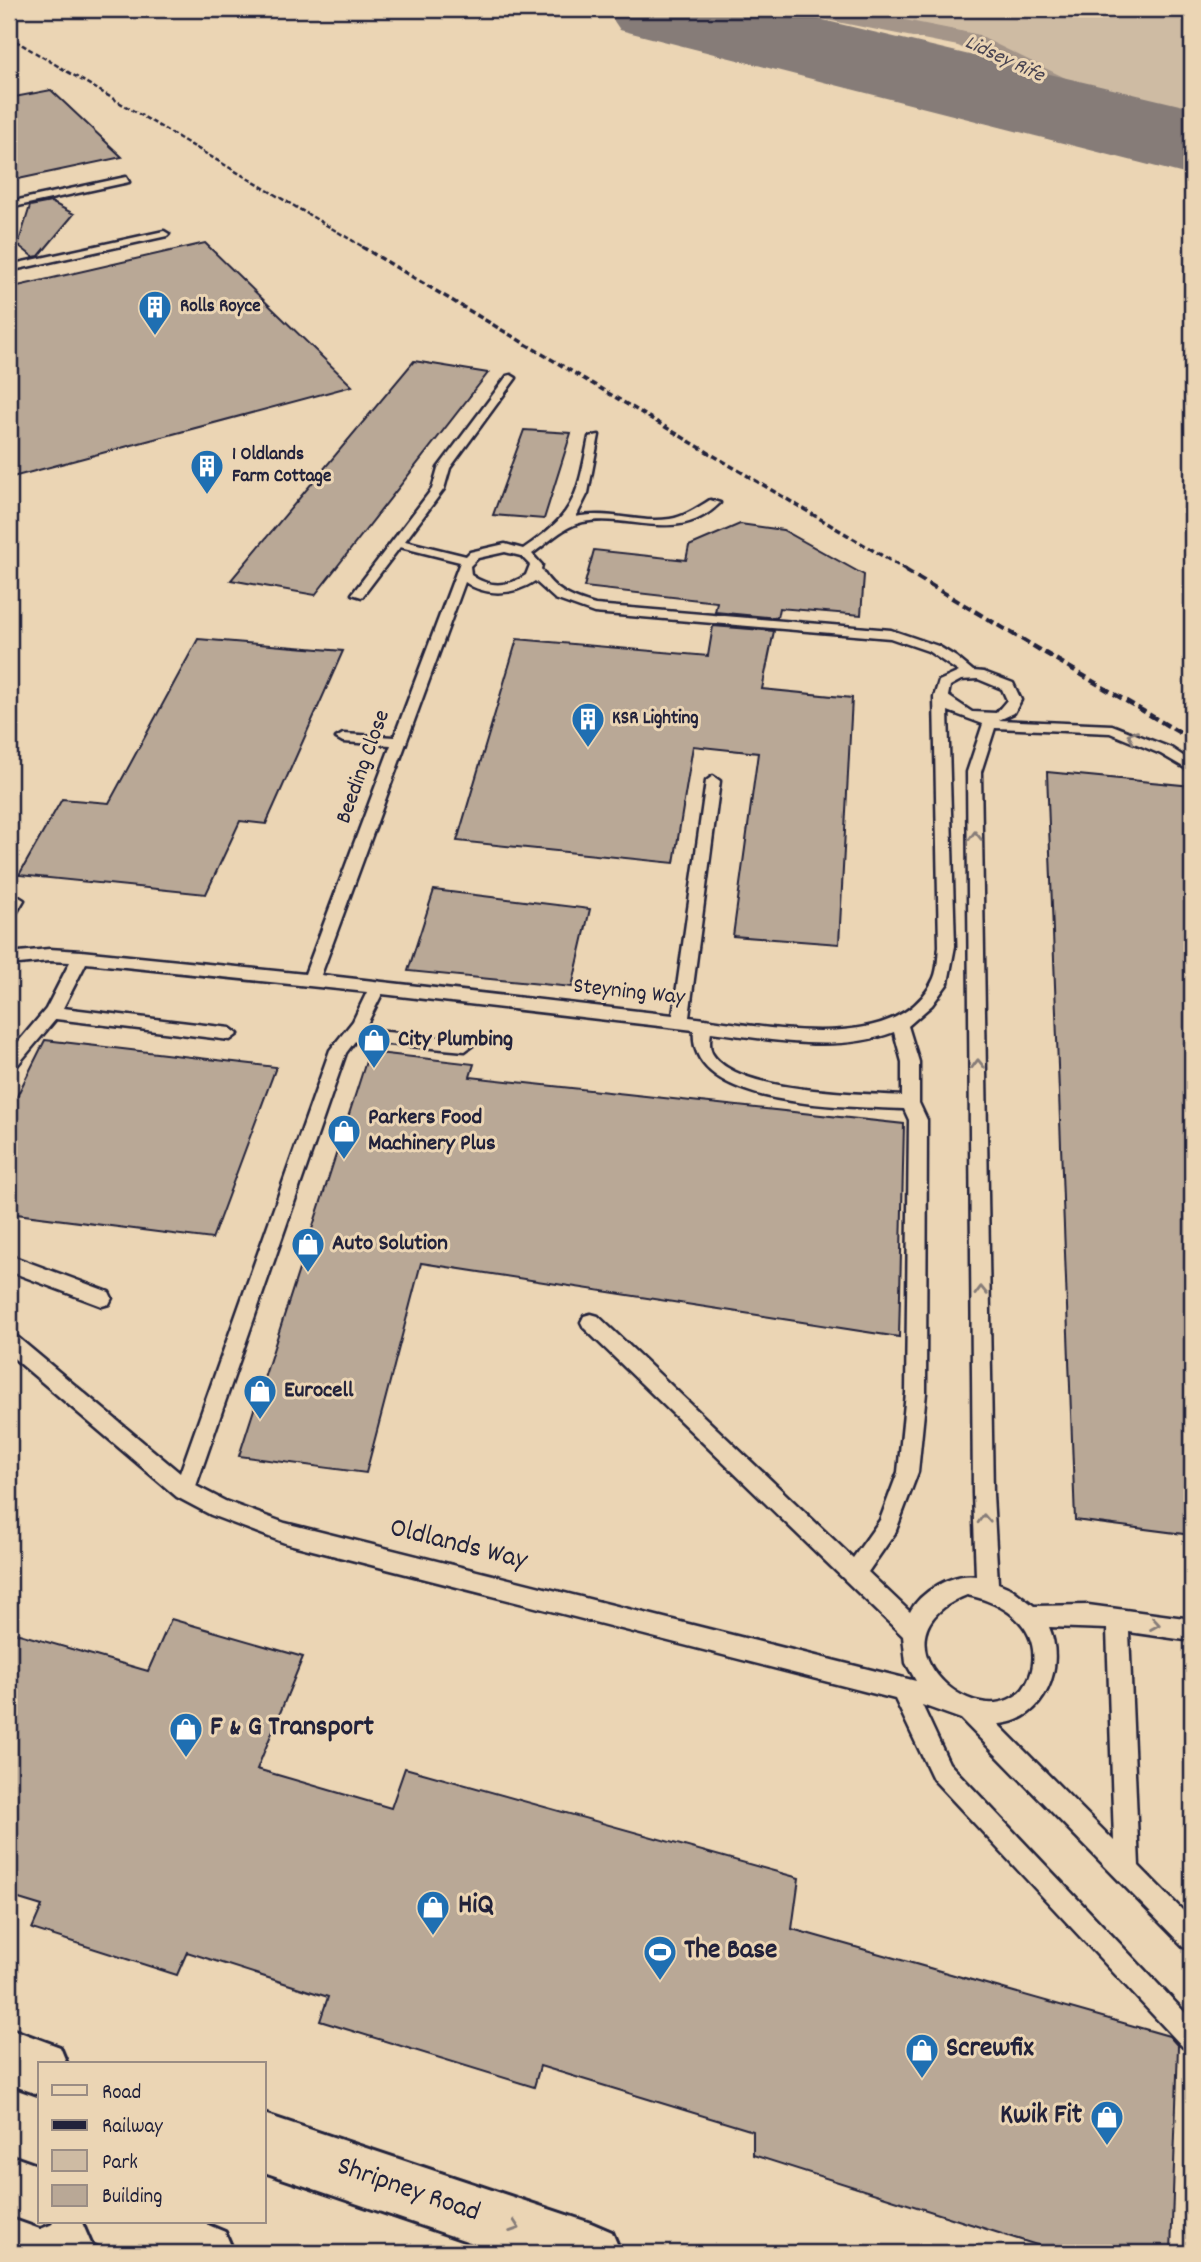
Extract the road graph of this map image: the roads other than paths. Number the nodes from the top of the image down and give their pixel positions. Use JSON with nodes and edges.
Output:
{"nodes":[{"id":1,"x":126,"y":180,"type":"dead end"},
{"id":2,"x":9,"y":205,"type":"edge"},
{"id":3,"x":164,"y":234,"type":"dead end"},
{"id":4,"x":9,"y":268,"type":"edge"},
{"id":5,"x":511,"y":378,"type":"dead end"},
{"id":6,"x":596,"y":437,"type":"dead end"},
{"id":7,"x":714,"y":503,"type":"dead end"},
{"id":8,"x":568,"y":523,"type":"junction"},
{"id":9,"x":397,"y":543,"type":"junction"},
{"id":10,"x":525,"y":554,"type":"junction"},
{"id":11,"x":465,"y":565,"type":"junction"},
{"id":12,"x":536,"y":571,"type":"junction"},
{"id":13,"x":358,"y":594,"type":"dead end"},
{"id":14,"x":969,"y":674,"type":"junction"},
{"id":15,"x":941,"y":697,"type":"junction"},
{"id":16,"x":988,"y":721,"type":"junction"},
{"id":17,"x":343,"y":738,"type":"dead end"},
{"id":18,"x":397,"y":741,"type":"junction"},
{"id":19,"x":1192,"y":768,"type":"edge"},
{"id":20,"x":713,"y":781,"type":"dead end"},
{"id":21,"x":82,"y":957,"type":"junction"},
{"id":22,"x":9,"y":959,"type":"edge"},
{"id":23,"x":311,"y":980,"type":"junction"},
{"id":24,"x":377,"y":988,"type":"junction"},
{"id":25,"x":52,"y":1013,"type":"junction"},
{"id":26,"x":680,"y":1022,"type":"junction"},
{"id":27,"x":898,"y":1023,"type":"junction"},
{"id":28,"x":703,"y":1025,"type":"junction"},
{"id":29,"x":230,"y":1034,"type":"dead end"},
{"id":30,"x":351,"y":1035,"type":"junction"},
{"id":31,"x":465,"y":1045,"type":"dead end"},
{"id":32,"x":9,"y":1064,"type":"edge"},
{"id":33,"x":910,"y":1103,"type":"junction"},
{"id":34,"x":9,"y":1263,"type":"edge"},
{"id":35,"x":102,"y":1298,"type":"dead end"},
{"id":36,"x":591,"y":1322,"type":"dead end"},
{"id":37,"x":9,"y":1342,"type":"edge"},
{"id":38,"x":184,"y":1490,"type":"junction"},
{"id":39,"x":853,"y":1575,"type":"junction"},
{"id":40,"x":987,"y":1587,"type":"junction"},
{"id":41,"x":1031,"y":1617,"type":"junction"},
{"id":42,"x":1118,"y":1620,"type":"junction"},
{"id":43,"x":913,"y":1630,"type":"junction"},
{"id":44,"x":1192,"y":1630,"type":"edge"},
{"id":45,"x":903,"y":1690,"type":"junction"},
{"id":46,"x":945,"y":1700,"type":"junction"},
{"id":47,"x":970,"y":1712,"type":"junction"},
{"id":48,"x":1127,"y":1871,"type":"junction"},
{"id":49,"x":1192,"y":1937,"type":"edge"},
{"id":50,"x":1192,"y":2038,"type":"edge"},
{"id":51,"x":9,"y":2056,"type":"edge"},
{"id":52,"x":38,"y":2066,"type":"edge"},
{"id":53,"x":266,"y":2144,"type":"edge"},
{"id":54,"x":121,"y":2224,"type":"edge"},
{"id":55,"x":204,"y":2253,"type":"edge"},
{"id":56,"x":591,"y":2253,"type":"edge"}],
"edges":[{"from":1,"to":2,"type":"lane"},
{"from":3,"to":4,"type":"lane"},
{"from":5,"to":9,"type":"lane"},
{"from":6,"to":8,"type":"lane"},
{"from":7,"to":8,"type":"lane"},
{"from":8,"to":10,"type":"lane"},
{"from":9,"to":11,"type":"lane"},
{"from":9,"to":13,"type":"lane"},
{"from":10,"to":11,"type":"lane"},
{"from":10,"to":12,"type":"lane"},
{"from":11,"to":12,"type":"lane"},
{"from":11,"to":18,"type":"lane","name":"Beeding Close"},
{"from":12,"to":14,"type":"lane"},
{"from":14,"to":15,"type":"lane"},
{"from":14,"to":16,"type":"lane"},
{"from":15,"to":16,"type":"lane"},
{"from":15,"to":27,"type":"lane","name":"Steyning Way"},
{"from":19,"to":16,"type":"lane","one_way":true},
{"from":40,"to":16,"type":"lane","one_way":true},
{"from":17,"to":18,"type":"lane"},
{"from":18,"to":23,"type":"lane","name":"Beeding Close"},
{"from":20,"to":26,"type":"lane"},
{"from":21,"to":22,"type":"lane","name":"Steyning Way"},
{"from":21,"to":23,"type":"lane","name":"Steyning Way"},
{"from":21,"to":25,"type":"lane"},
{"from":23,"to":24,"type":"lane","name":"Steyning Way"},
{"from":24,"to":26,"type":"lane","name":"Steyning Way"},
{"from":24,"to":30,"type":"lane"},
{"from":25,"to":29,"type":"lane"},
{"from":25,"to":32,"type":"lane"},
{"from":26,"to":28,"type":"lane","name":"Steyning Way"},
{"from":27,"to":28,"type":"lane","name":"Steyning Way"},
{"from":27,"to":33,"type":"lane"},
{"from":28,"to":33,"type":"lane"},
{"from":30,"to":31,"type":"lane"},
{"from":30,"to":38,"type":"lane"},
{"from":33,"to":39,"type":"lane"},
{"from":34,"to":35,"type":"lane"},
{"from":36,"to":39,"type":"lane"},
{"from":37,"to":38,"type":"lane","name":"Oldlands Way"},
{"from":38,"to":45,"type":"lane","name":"Oldlands Way"},
{"from":39,"to":43,"type":"lane"},
{"from":40,"to":41,"type":"lane","name":"Oldlands Way"},
{"from":40,"to":43,"type":"lane"},
{"from":41,"to":42,"type":"lane"},
{"from":41,"to":47,"type":"lane","name":"Oldlands Way"},
{"from":42,"to":44,"type":"lane","one_way":true},
{"from":42,"to":48,"type":"lane"},
{"from":43,"to":46,"type":"lane","name":"Oldlands Way"},
{"from":45,"to":46,"type":"lane","name":"Oldlands Way"},
{"from":45,"to":50,"type":"lane"},
{"from":46,"to":47,"type":"lane","name":"Oldlands Way"},
{"from":47,"to":48,"type":"lane"},
{"from":48,"to":49,"type":"lane"},
{"from":51,"to":52,"type":"main road"},
{"from":53,"to":56,"type":"main road","name":"Shripney Road","one_way":true},
{"from":54,"to":55,"type":"main road"}]}
